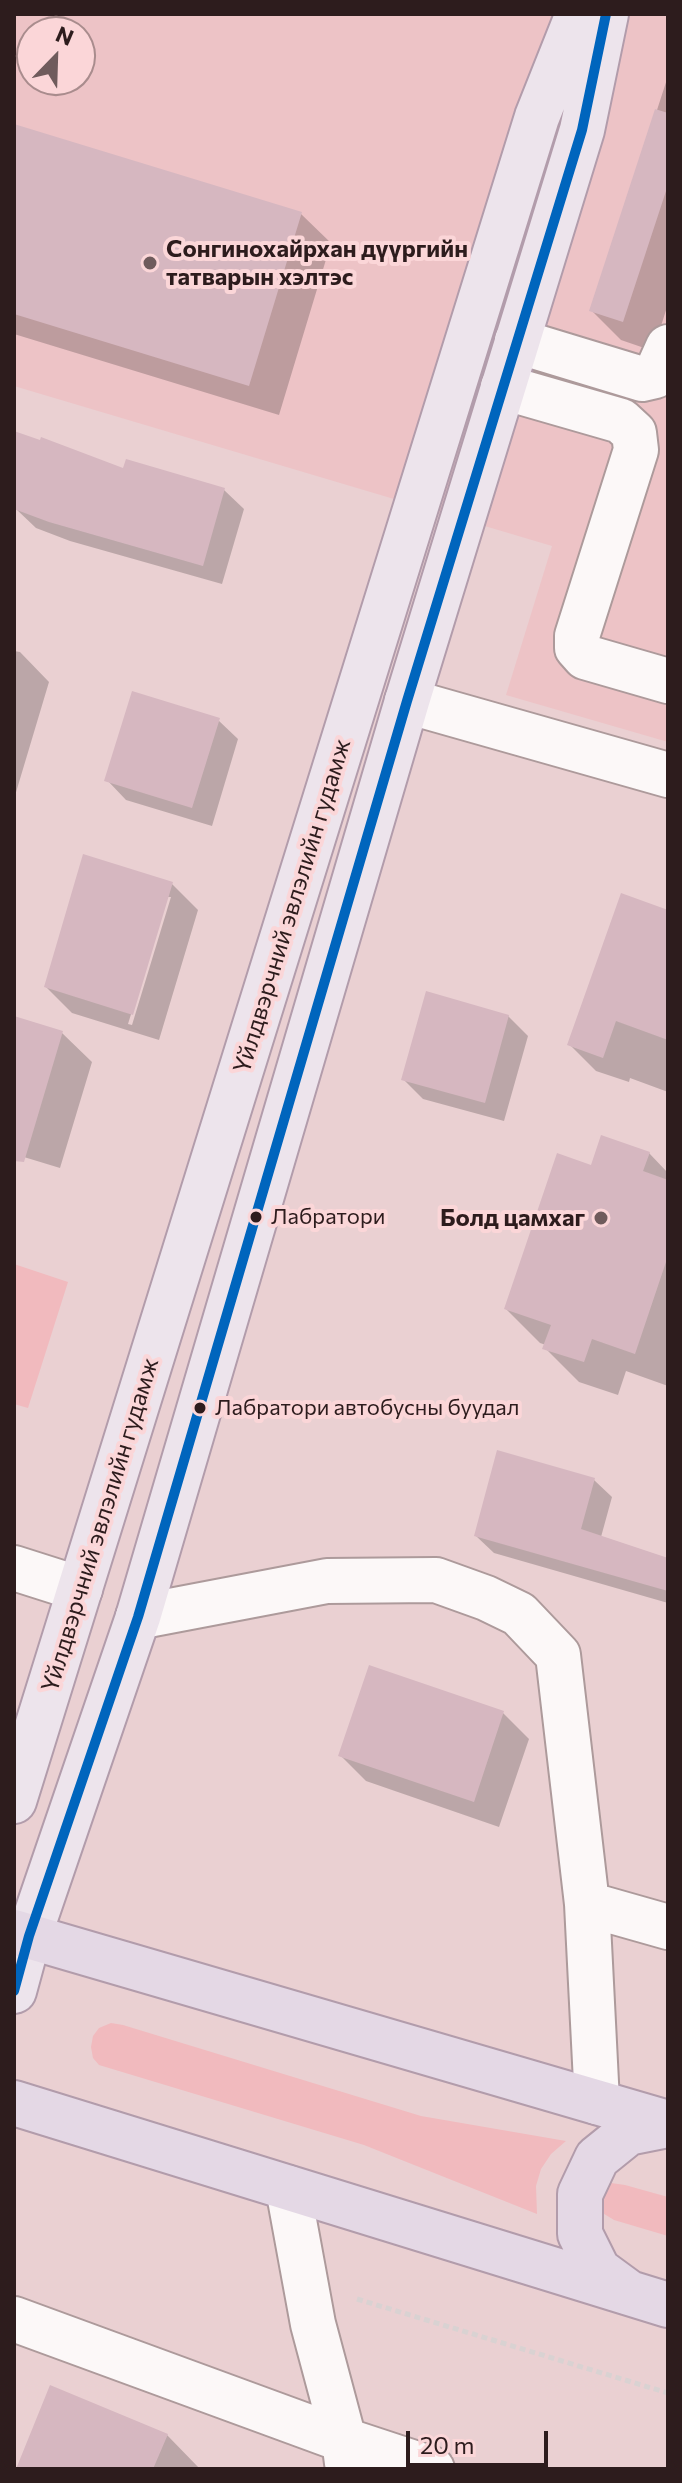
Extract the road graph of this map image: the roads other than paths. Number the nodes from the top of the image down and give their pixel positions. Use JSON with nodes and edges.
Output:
{"nodes":[{"id":1,"x":578,"y":14,"type":"edge"},
{"id":2,"x":606,"y":14,"type":"edge"},
{"id":3,"x":517,"y":341,"type":"junction"},
{"id":4,"x":668,"y":347,"type":"edge"},
{"id":5,"x":503,"y":387,"type":"junction"},
{"id":6,"x":666,"y":673,"type":"edge"},
{"id":7,"x":407,"y":701,"type":"junction"},
{"id":8,"x":668,"y":775,"type":"edge"},
{"id":9,"x":14,"y":1568,"type":"edge"},
{"id":10,"x":80,"y":1589,"type":"junction"},
{"id":11,"x":138,"y":1617,"type":"junction"},
{"id":12,"x":14,"y":1801,"type":"edge"},
{"id":13,"x":587,"y":1904,"type":"junction"},
{"id":14,"x":668,"y":1927,"type":"edge"},
{"id":15,"x":22,"y":1934,"type":"edge"},
{"id":16,"x":14,"y":1991,"type":"edge"},
{"id":17,"x":597,"y":2102,"type":"junction"},
{"id":18,"x":14,"y":2103,"type":"edge"},
{"id":19,"x":668,"y":2124,"type":"edge"},
{"id":20,"x":288,"y":2188,"type":"junction"},
{"id":21,"x":649,"y":2299,"type":"edge"},
{"id":22,"x":14,"y":2319,"type":"edge"},
{"id":23,"x":346,"y":2454,"type":"edge"},
{"id":24,"x":432,"y":2469,"type":"edge"}],
"edges":[{"from":1,"to":10,"type":"main road","name":"Үйлдвэрчний эвлэлийн гудамж"},
{"from":2,"to":3,"type":"main road","name":"Үйлдвэрчний эвлэлийн гудамж"},
{"from":3,"to":4,"type":"street"},
{"from":3,"to":5,"type":"main road","name":"Үйлдвэрчний эвлэлийн гудамж"},
{"from":5,"to":6,"type":"street"},
{"from":5,"to":7,"type":"main road","name":"Үйлдвэрчний эвлэлийн гудамж"},
{"from":7,"to":8,"type":"street"},
{"from":7,"to":11,"type":"main road","name":"Үйлдвэрчний эвлэлийн гудамж"},
{"from":9,"to":10,"type":"street"},
{"from":10,"to":12,"type":"main road","name":"Үйлдвэрчний эвлэлийн гудамж"},
{"from":11,"to":13,"type":"street"},
{"from":11,"to":15,"type":"main road","name":"Үйлдвэрчний эвлэлийн гудамж"},
{"from":13,"to":14,"type":"street"},
{"from":13,"to":17,"type":"street"},
{"from":15,"to":16,"type":"main road","name":"Үйлдвэрчний эвлэлийн гудамж"},
{"from":15,"to":17,"type":"highway"},
{"from":17,"to":19,"type":"highway"},
{"from":18,"to":20,"type":"highway"},
{"from":19,"to":21,"type":"highway"},
{"from":20,"to":21,"type":"highway"},
{"from":20,"to":23,"type":"street"},
{"from":22,"to":23,"type":"street"},
{"from":23,"to":24,"type":"street"}]}
